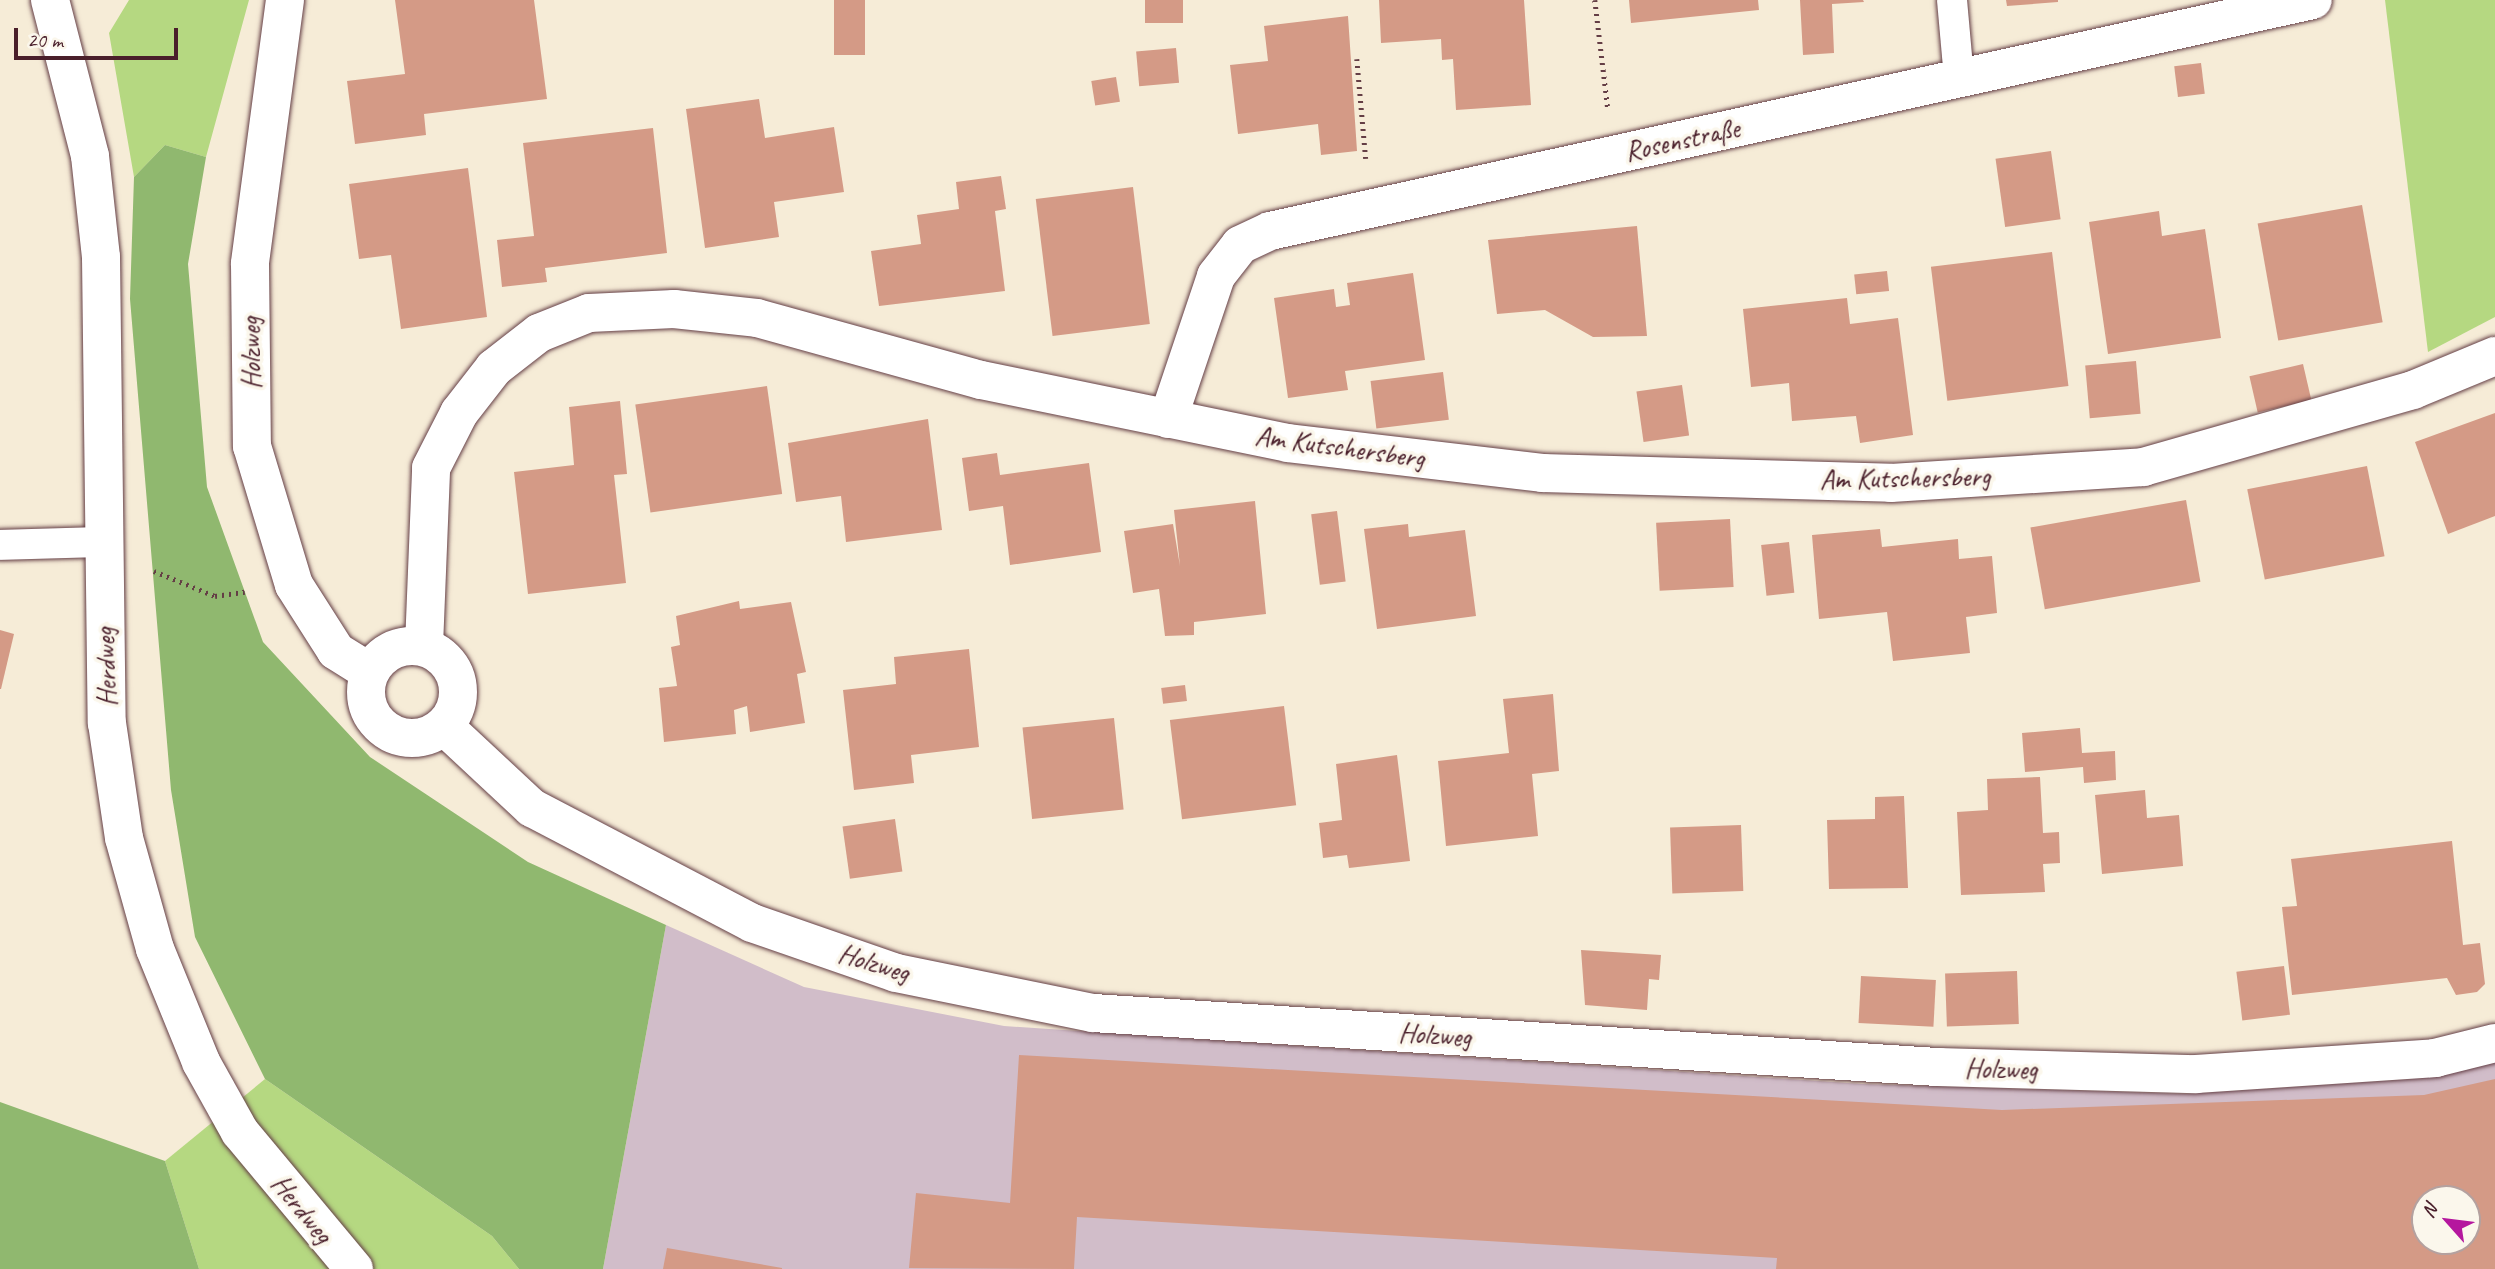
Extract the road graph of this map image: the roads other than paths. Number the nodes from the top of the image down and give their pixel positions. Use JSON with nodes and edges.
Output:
{"nodes":[{"id":1,"x":285,"y":0,"type":"edge"},
{"id":2,"x":1952,"y":0,"type":"edge"},
{"id":3,"x":2313,"y":0,"type":"edge"},
{"id":4,"x":53,"y":2,"type":"edge"},
{"id":5,"x":1959,"y":79,"type":"junction"},
{"id":6,"x":2495,"y":356,"type":"edge"},
{"id":7,"x":1168,"y":419,"type":"junction"},
{"id":8,"x":103,"y":542,"type":"junction"},
{"id":9,"x":0,"y":545,"type":"edge"},
{"id":10,"x":424,"y":646,"type":"junction"},
{"id":11,"x":370,"y":672,"type":"junction"},
{"id":12,"x":445,"y":727,"type":"junction"},
{"id":13,"x":2495,"y":1043,"type":"edge"},
{"id":14,"x":354,"y":1269,"type":"edge"}],
"edges":[{"from":1,"to":11,"type":"street","name":"Holzweg"},
{"from":2,"to":5,"type":"lane"},
{"from":3,"to":5,"type":"street","name":"Rosenstraße"},
{"from":4,"to":8,"type":"street","name":"Herdweg"},
{"from":5,"to":7,"type":"street","name":"Rosenstraße"},
{"from":6,"to":7,"type":"street","name":"Am Kutschersberg"},
{"from":7,"to":10,"type":"street","name":"Am Kutschersberg"},
{"from":8,"to":9,"type":"lane"},
{"from":8,"to":14,"type":"street","name":"Herdweg"},
{"from":10,"to":11,"type":"street"},
{"from":10,"to":12,"type":"street"},
{"from":11,"to":12,"type":"street"},
{"from":12,"to":13,"type":"street","name":"Holzweg"}]}
